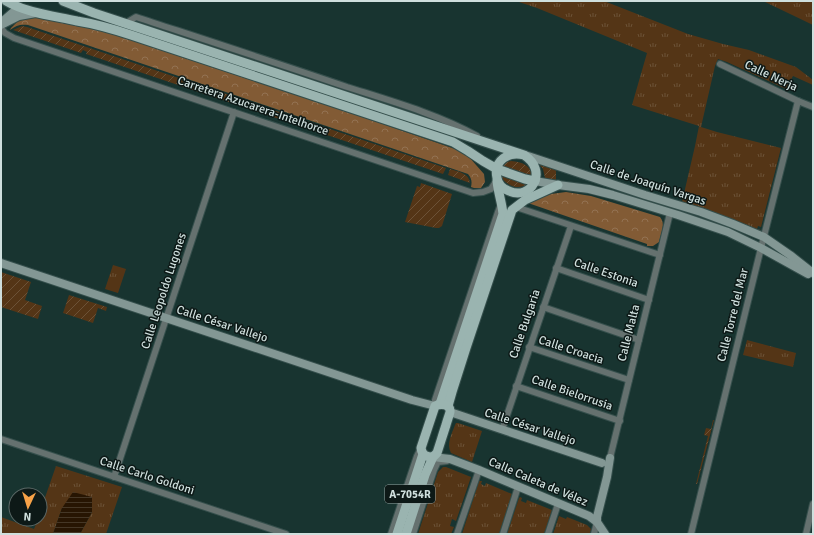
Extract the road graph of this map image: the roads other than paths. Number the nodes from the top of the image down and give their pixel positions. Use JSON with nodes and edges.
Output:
{"nodes":[{"id":1,"x":6,"y":1,"type":"edge"},
{"id":2,"x":63,"y":1,"type":"edge"},
{"id":3,"x":22,"y":4,"type":"edge"},
{"id":4,"x":37,"y":12,"type":"junction"},
{"id":5,"x":1,"y":24,"type":"edge"},
{"id":6,"x":1,"y":28,"type":"edge"},
{"id":7,"x":720,"y":64,"type":"dead end"},
{"id":8,"x":798,"y":101,"type":"junction"},
{"id":9,"x":813,"y":107,"type":"edge"},
{"id":10,"x":234,"y":112,"type":"junction"},
{"id":11,"x":524,"y":155,"type":"junction"},
{"id":12,"x":497,"y":169,"type":"junction"},
{"id":13,"x":497,"y":180,"type":"junction"},
{"id":14,"x":535,"y":181,"type":"junction"},
{"id":15,"x":558,"y":185,"type":"junction"},
{"id":16,"x":529,"y":189,"type":"junction"},
{"id":17,"x":525,"y":200,"type":"junction"},
{"id":18,"x":516,"y":207,"type":"junction"},
{"id":19,"x":670,"y":213,"type":"junction"},
{"id":20,"x":571,"y":226,"type":"junction"},
{"id":21,"x":764,"y":237,"type":"junction"},
{"id":22,"x":761,"y":248,"type":"junction"},
{"id":23,"x":660,"y":255,"type":"junction"},
{"id":24,"x":1,"y":263,"type":"edge"},
{"id":25,"x":556,"y":268,"type":"junction"},
{"id":26,"x":813,"y":273,"type":"edge"},
{"id":27,"x":813,"y":277,"type":"edge"},
{"id":28,"x":649,"y":300,"type":"junction"},
{"id":29,"x":543,"y":307,"type":"junction"},
{"id":30,"x":166,"y":318,"type":"junction"},
{"id":31,"x":640,"y":340,"type":"junction"},
{"id":32,"x":529,"y":347,"type":"junction"},
{"id":33,"x":629,"y":380,"type":"junction"},
{"id":34,"x":516,"y":386,"type":"junction"},
{"id":35,"x":443,"y":407,"type":"junction"},
{"id":36,"x":620,"y":421,"type":"junction"},
{"id":37,"x":502,"y":430,"type":"junction"},
{"id":38,"x":1,"y":439,"type":"edge"},
{"id":39,"x":441,"y":441,"type":"junction"},
{"id":40,"x":422,"y":451,"type":"junction"},
{"id":41,"x":433,"y":457,"type":"junction"},
{"id":42,"x":610,"y":458,"type":"junction"},
{"id":43,"x":455,"y":461,"type":"junction"},
{"id":44,"x":602,"y":463,"type":"junction"},
{"id":45,"x":428,"y":468,"type":"junction"},
{"id":46,"x":479,"y":470,"type":"junction"},
{"id":47,"x":114,"y":477,"type":"junction"},
{"id":48,"x":607,"y":477,"type":"junction"},
{"id":49,"x":428,"y":487,"type":"junction"},
{"id":50,"x":518,"y":487,"type":"junction"},
{"id":51,"x":558,"y":504,"type":"junction"},
{"id":52,"x":813,"y":504,"type":"edge"},
{"id":53,"x":598,"y":522,"type":"junction"},
{"id":54,"x":286,"y":534,"type":"edge"},
{"id":55,"x":391,"y":534,"type":"edge"},
{"id":56,"x":397,"y":534,"type":"edge"},
{"id":57,"x":406,"y":534,"type":"edge"},
{"id":58,"x":413,"y":534,"type":"edge"},
{"id":59,"x":457,"y":534,"type":"edge"},
{"id":60,"x":503,"y":534,"type":"edge"},
{"id":61,"x":548,"y":534,"type":"edge"},
{"id":62,"x":594,"y":534,"type":"edge"},
{"id":63,"x":605,"y":534,"type":"edge"},
{"id":64,"x":690,"y":534,"type":"edge"},
{"id":65,"x":806,"y":534,"type":"edge"}],
"edges":[{"from":1,"to":3,"type":"main road"},
{"from":2,"to":11,"type":"main road"},
{"from":3,"to":4,"type":"main road"},
{"from":3,"to":5,"type":"street"},
{"from":4,"to":5,"type":"street"},
{"from":4,"to":12,"type":"main road"},
{"from":6,"to":10,"type":"street","name":"Carretera Azucarera-Intelhorce"},
{"from":7,"to":8,"type":"street","name":"Calle Nerja"},
{"from":8,"to":9,"type":"street","name":"Calle Nerja"},
{"from":8,"to":21,"type":"street","name":"Calle Torre del Mar"},
{"from":10,"to":13,"type":"street","name":"Carretera Azucarera-Intelhorce"},
{"from":10,"to":30,"type":"street","name":"Calle Leopoldo Lugones"},
{"from":11,"to":12,"type":"main road"},
{"from":11,"to":14,"type":"main road"},
{"from":11,"to":21,"type":"street","name":"Calle de Joaquín Vargas"},
{"from":12,"to":13,"type":"main road"},
{"from":12,"to":14,"type":"main road"},
{"from":13,"to":16,"type":"main road"},
{"from":13,"to":35,"type":"main road"},
{"from":14,"to":15,"type":"street","name":"Calle de Joaquín Vargas"},
{"from":14,"to":16,"type":"main road"},
{"from":15,"to":17,"type":"main road"},
{"from":15,"to":19,"type":"street","name":"Calle de Joaquín Vargas"},
{"from":16,"to":17,"type":"main road"},
{"from":17,"to":18,"type":"main road"},
{"from":18,"to":20,"type":"street"},
{"from":18,"to":35,"type":"main road"},
{"from":19,"to":22,"type":"street","name":"Calle de Joaquín Vargas"},
{"from":19,"to":23,"type":"street","name":"Calle Malta"},
{"from":20,"to":23,"type":"street"},
{"from":20,"to":25,"type":"street","name":"Calle Bulgaria"},
{"from":21,"to":22,"type":"street","name":"Calle Torre del Mar"},
{"from":21,"to":26,"type":"street","name":"Calle de Joaquín Vargas"},
{"from":22,"to":27,"type":"street","name":"Calle de Joaquín Vargas"},
{"from":22,"to":64,"type":"street","name":"Calle Torre del Mar"},
{"from":23,"to":28,"type":"street","name":"Calle Malta"},
{"from":24,"to":30,"type":"street","name":"Calle César Vallejo"},
{"from":25,"to":28,"type":"street","name":"Calle Estonia"},
{"from":25,"to":29,"type":"street","name":"Calle Bulgaria"},
{"from":28,"to":31,"type":"street","name":"Calle Malta"},
{"from":29,"to":31,"type":"street"},
{"from":29,"to":32,"type":"street","name":"Calle Bulgaria"},
{"from":30,"to":35,"type":"street","name":"Calle César Vallejo"},
{"from":30,"to":47,"type":"street","name":"Calle Leopoldo Lugones"},
{"from":31,"to":33,"type":"street","name":"Calle Malta"},
{"from":32,"to":33,"type":"street","name":"Calle Croacia"},
{"from":32,"to":34,"type":"street","name":"Calle Bulgaria"},
{"from":33,"to":36,"type":"street","name":"Calle Malta"},
{"from":34,"to":36,"type":"street","name":"Calle Bielorrusia"},
{"from":34,"to":37,"type":"street","name":"Calle Bulgaria"},
{"from":35,"to":37,"type":"street","name":"Calle César Vallejo"},
{"from":35,"to":39,"type":"main road","number":"A-7054R"},
{"from":35,"to":40,"type":"main road","number":"A-7054R"},
{"from":36,"to":42,"type":"street","name":"Calle Malta"},
{"from":37,"to":44,"type":"street","name":"Calle César Vallejo"},
{"from":38,"to":47,"type":"street","name":"Calle Carlo Goldoni"},
{"from":39,"to":41,"type":"main road","number":"A-7054R"},
{"from":39,"to":43,"type":"street"},
{"from":40,"to":41,"type":"main road"},
{"from":40,"to":55,"type":"street"},
{"from":40,"to":56,"type":"main road","number":"A-7054R"},
{"from":41,"to":43,"type":"street","name":"Calle Caleta de Vélez"},
{"from":41,"to":45,"type":"main road","number":"A-7054R"},
{"from":42,"to":44,"type":"street"},
{"from":42,"to":48,"type":"street","name":"Calle Malta"},
{"from":43,"to":46,"type":"street","name":"Calle Caleta de Vélez"},
{"from":43,"to":49,"type":"street"},
{"from":44,"to":48,"type":"street"},
{"from":45,"to":49,"type":"street"},
{"from":45,"to":57,"type":"main road","number":"A-7054R"},
{"from":46,"to":50,"type":"street","name":"Calle Caleta de Vélez"},
{"from":46,"to":59,"type":"street"},
{"from":47,"to":54,"type":"street","name":"Calle Carlo Goldoni"},
{"from":48,"to":53,"type":"street","name":"Calle Malta"},
{"from":49,"to":58,"type":"street"},
{"from":50,"to":51,"type":"street","name":"Calle Caleta de Vélez"},
{"from":50,"to":60,"type":"street"},
{"from":51,"to":53,"type":"street","name":"Calle Caleta de Vélez"},
{"from":51,"to":61,"type":"street"},
{"from":52,"to":65,"type":"street"},
{"from":53,"to":62,"type":"street"},
{"from":53,"to":63,"type":"street"}]}
